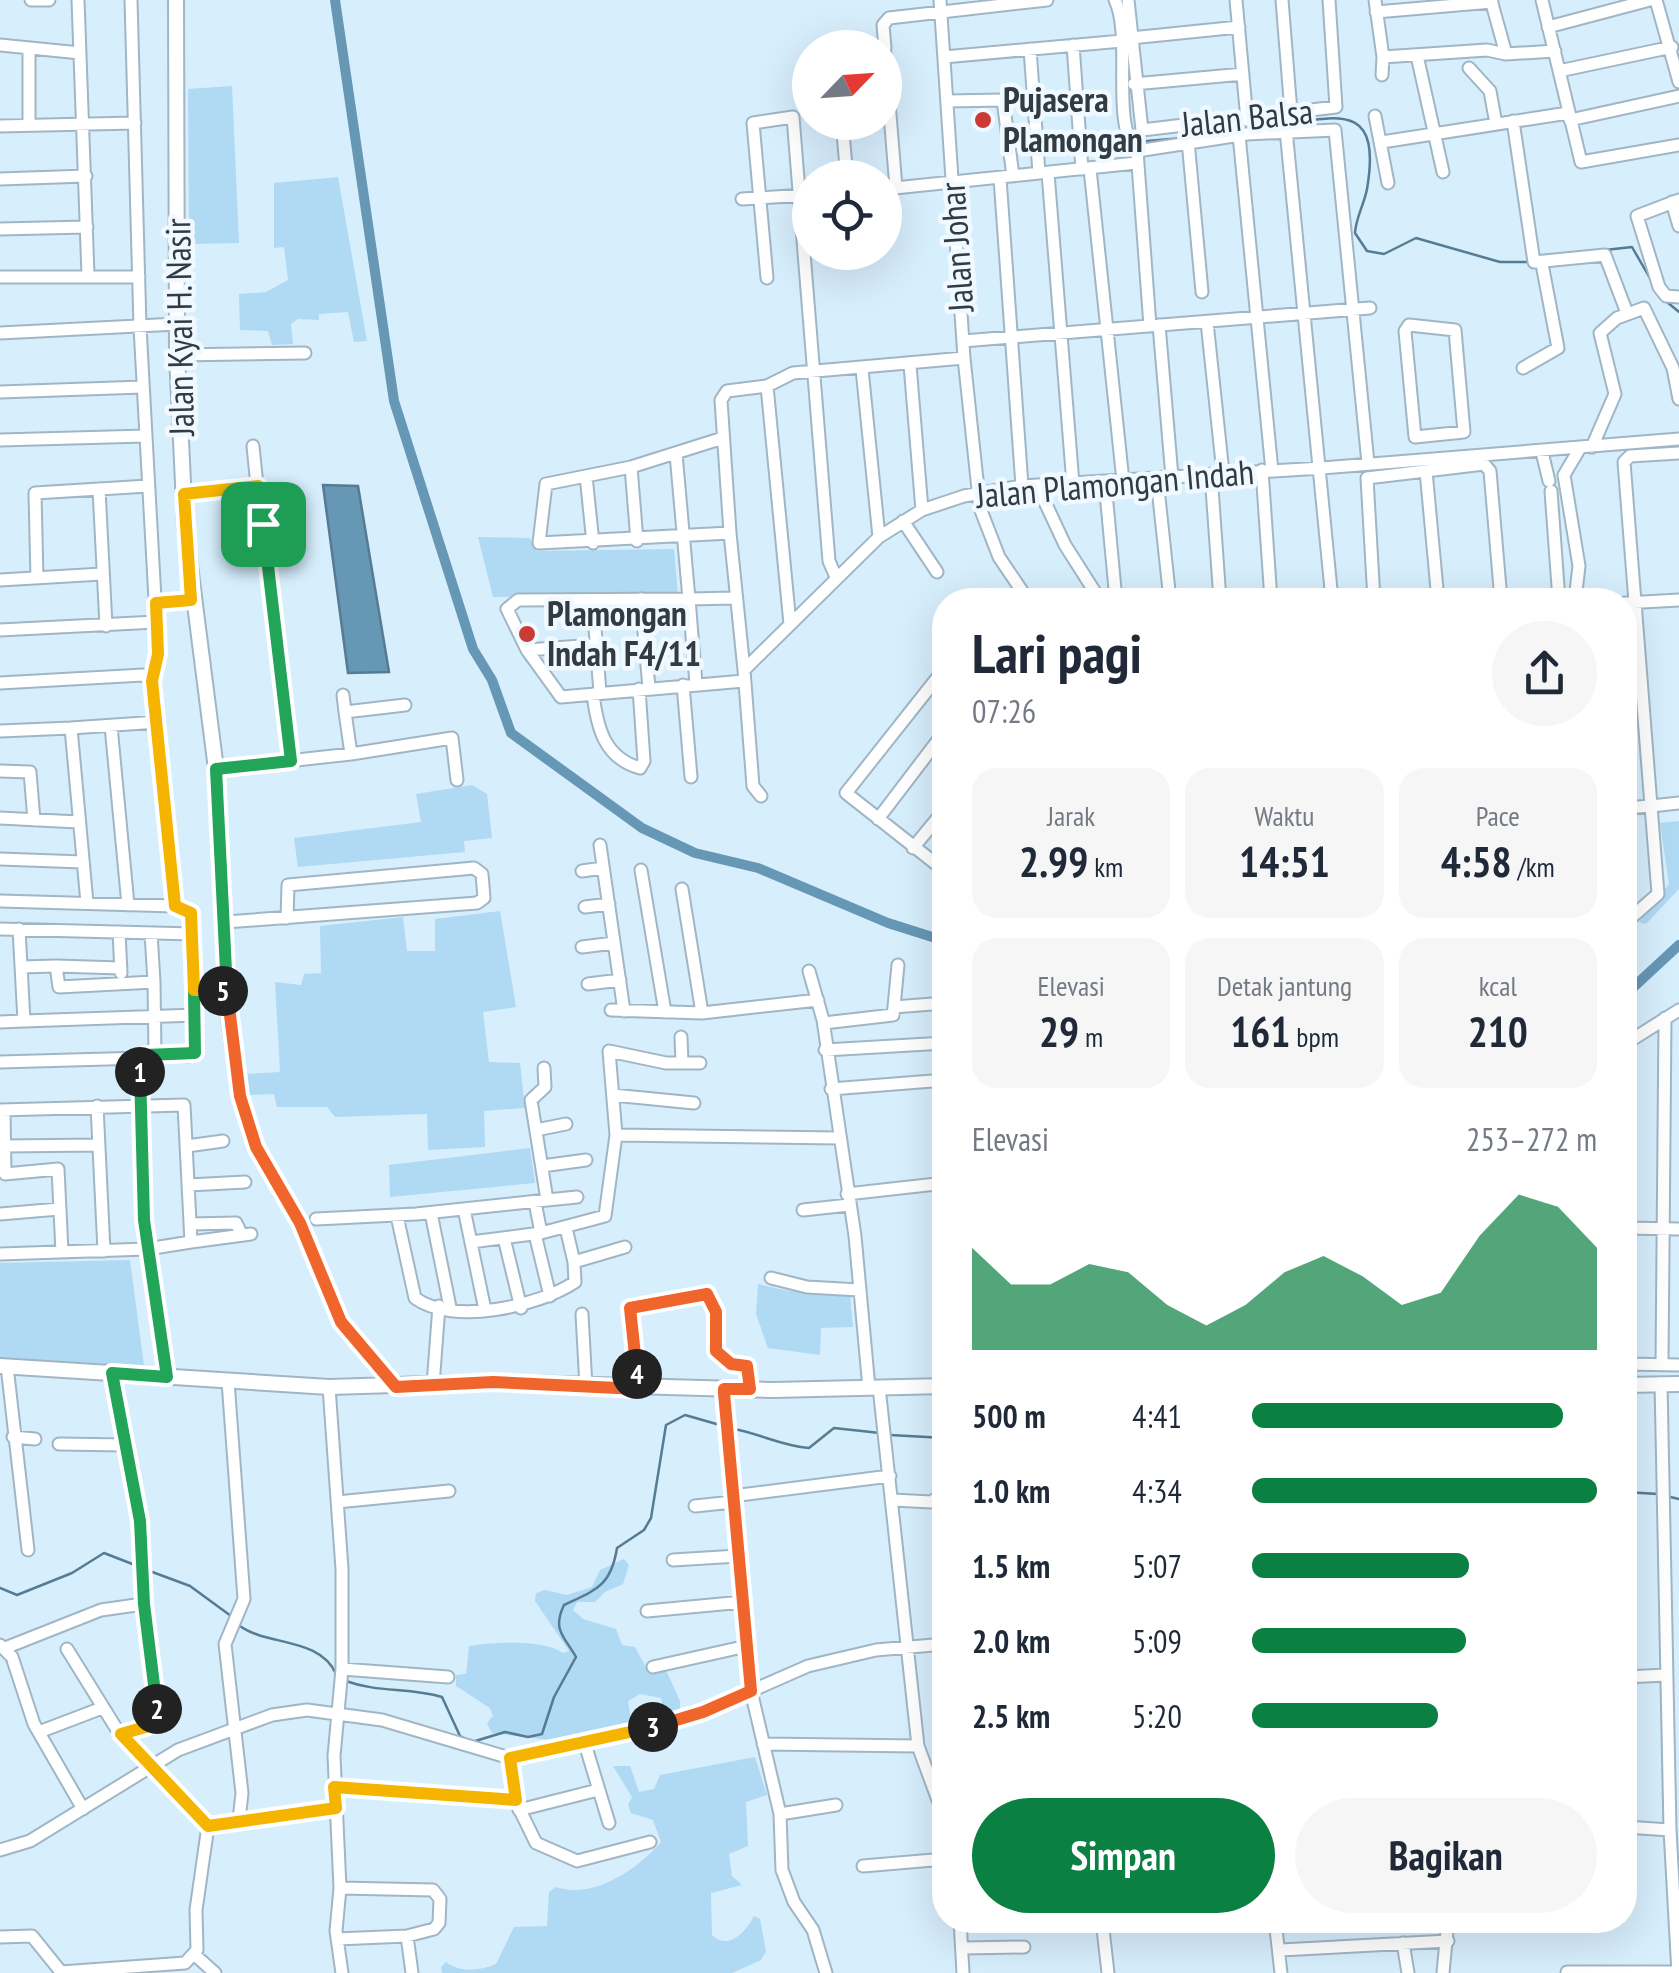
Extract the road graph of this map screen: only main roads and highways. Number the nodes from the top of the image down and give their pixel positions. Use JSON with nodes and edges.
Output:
{"nodes":[{"id":1,"x":176,"y":0,"type":"edge"},
{"id":2,"x":3,"y":1366,"type":"edge"},
{"id":3,"x":1637,"y":1384,"type":"edge"},
{"id":4,"x":1679,"y":1384,"type":"edge"},
{"id":5,"x":932,"y":1386,"type":"edge"},
{"id":6,"x":396,"y":1387,"type":"junction"}],
"edges":[{"from":1,"to":6,"type":"main road","name":"Jalan Kyai H. Nasir"},
{"from":2,"to":6,"type":"main road"},
{"from":3,"to":4,"type":"main road"},
{"from":5,"to":6,"type":"main road"}]}
